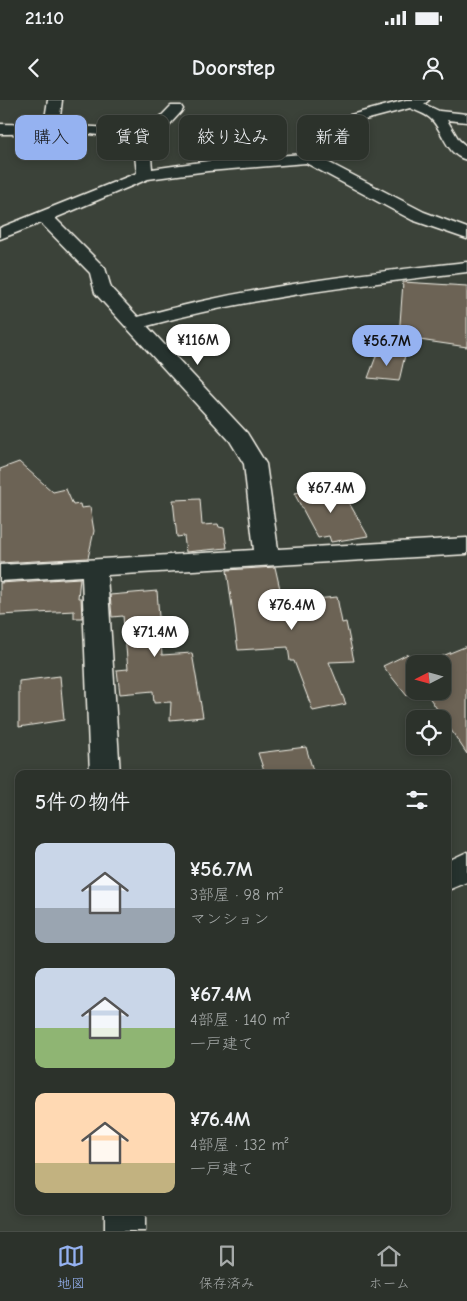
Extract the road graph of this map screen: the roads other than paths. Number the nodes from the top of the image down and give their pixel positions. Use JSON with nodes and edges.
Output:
{"nodes":[{"id":1,"x":55,"y":100,"type":"edge"},
{"id":2,"x":417,"y":102,"type":"edge"},
{"id":3,"x":176,"y":109,"type":"dead end"},
{"id":4,"x":53,"y":115,"type":"edge"},
{"id":5,"x":367,"y":115,"type":"edge"},
{"id":6,"x":436,"y":115,"type":"junction"},
{"id":7,"x":169,"y":116,"type":"edge"},
{"id":8,"x":467,"y":118,"type":"edge"},
{"id":9,"x":0,"y":129,"type":"edge"},
{"id":10,"x":15,"y":129,"type":"edge"},
{"id":11,"x":467,"y":155,"type":"edge"},
{"id":12,"x":297,"y":159,"type":"edge"},
{"id":13,"x":144,"y":160,"type":"edge"},
{"id":14,"x":313,"y":160,"type":"edge"},
{"id":15,"x":145,"y":175,"type":"junction"},
{"id":16,"x":44,"y":216,"type":"junction"},
{"id":17,"x":0,"y":234,"type":"edge"},
{"id":18,"x":467,"y":234,"type":"edge"},
{"id":19,"x":467,"y":267,"type":"edge"},
{"id":20,"x":134,"y":324,"type":"junction"},
{"id":21,"x":467,"y":546,"type":"edge"},
{"id":22,"x":267,"y":558,"type":"junction"},
{"id":23,"x":94,"y":568,"type":"junction"},
{"id":24,"x":0,"y":573,"type":"edge"},
{"id":25,"x":105,"y":770,"type":"edge"},
{"id":26,"x":467,"y":865,"type":"edge"},
{"id":27,"x":451,"y":875,"type":"edge"},
{"id":28,"x":124,"y":1215,"type":"edge"},
{"id":29,"x":125,"y":1231,"type":"edge"}],
"edges":[{"from":1,"to":4,"type":"street"},
{"from":2,"to":5,"type":"street"},
{"from":2,"to":6,"type":"street"},
{"from":3,"to":7,"type":"street"},
{"from":6,"to":8,"type":"street"},
{"from":6,"to":11,"type":"street"},
{"from":9,"to":10,"type":"street"},
{"from":12,"to":15,"type":"street"},
{"from":13,"to":15,"type":"street"},
{"from":14,"to":18,"type":"street"},
{"from":15,"to":16,"type":"street"},
{"from":16,"to":17,"type":"street"},
{"from":16,"to":20,"type":"street"},
{"from":19,"to":20,"type":"street"},
{"from":20,"to":22,"type":"street"},
{"from":21,"to":22,"type":"street"},
{"from":22,"to":23,"type":"street"},
{"from":23,"to":24,"type":"street"},
{"from":23,"to":25,"type":"street"},
{"from":26,"to":27,"type":"street"},
{"from":28,"to":29,"type":"street"}]}
